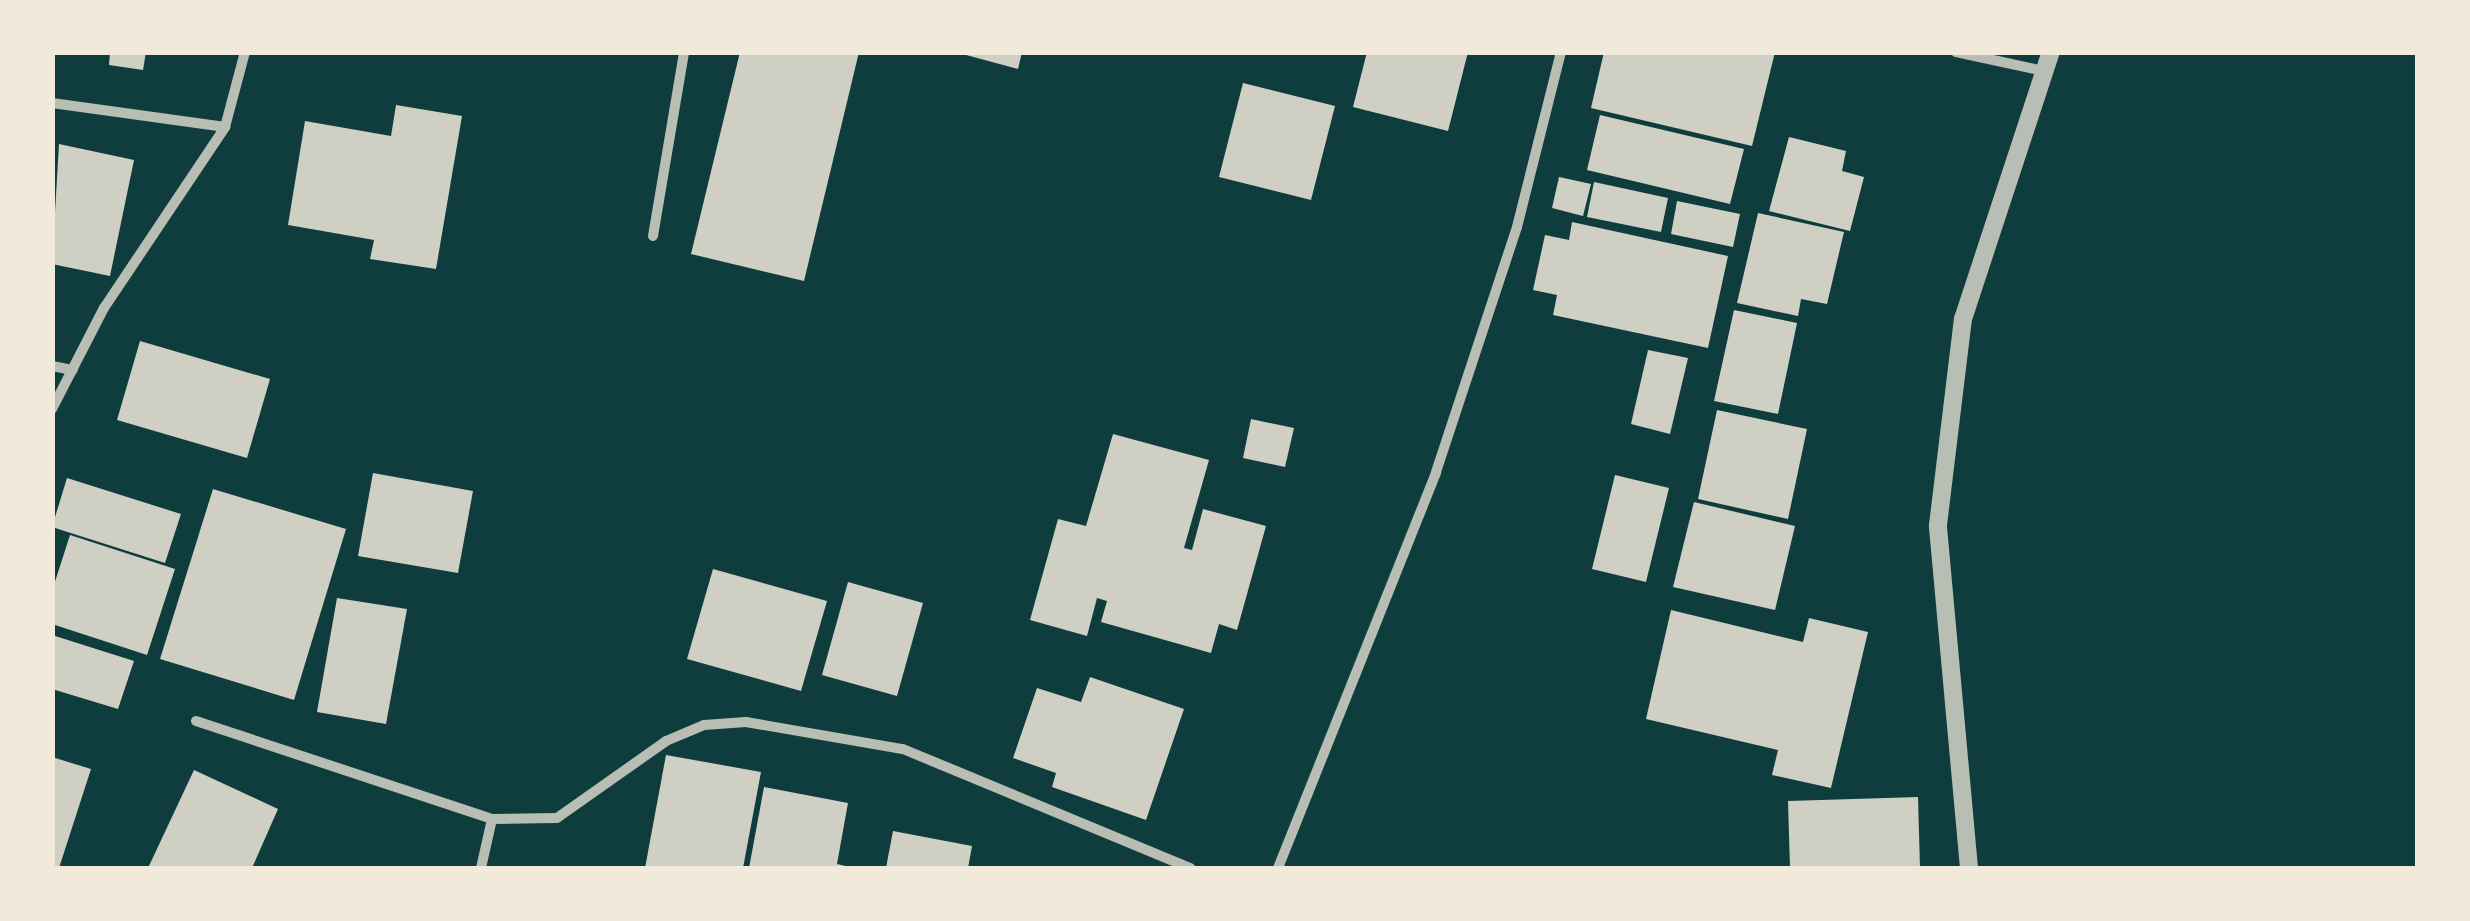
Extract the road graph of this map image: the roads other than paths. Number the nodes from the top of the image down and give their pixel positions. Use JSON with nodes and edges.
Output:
{"nodes":[{"id":1,"x":245,"y":52,"type":"edge"},
{"id":2,"x":684,"y":52,"type":"edge"},
{"id":3,"x":1561,"y":52,"type":"edge"},
{"id":4,"x":1956,"y":52,"type":"edge"},
{"id":5,"x":2047,"y":62,"type":"edge"},
{"id":6,"x":52,"y":103,"type":"edge"},
{"id":7,"x":224,"y":127,"type":"junction"},
{"id":8,"x":653,"y":236,"type":"dead end"},
{"id":9,"x":52,"y":366,"type":"edge"},
{"id":10,"x":74,"y":370,"type":"junction"},
{"id":11,"x":52,"y":409,"type":"edge"},
{"id":12,"x":196,"y":721,"type":"dead end"},
{"id":13,"x":492,"y":818,"type":"junction"},
{"id":14,"x":481,"y":868,"type":"edge"},
{"id":15,"x":1190,"y":868,"type":"edge"},
{"id":16,"x":1278,"y":868,"type":"edge"},
{"id":17,"x":1969,"y":868,"type":"edge"}],
"edges":[{"from":1,"to":7,"type":"street"},
{"from":2,"to":8,"type":"street"},
{"from":3,"to":16,"type":"street"},
{"from":4,"to":5,"type":"street"},
{"from":5,"to":17,"type":"street"},
{"from":6,"to":7,"type":"street"},
{"from":7,"to":10,"type":"street"},
{"from":9,"to":10,"type":"street"},
{"from":10,"to":11,"type":"street"},
{"from":12,"to":13,"type":"street"},
{"from":13,"to":14,"type":"street"},
{"from":13,"to":15,"type":"street"}]}
